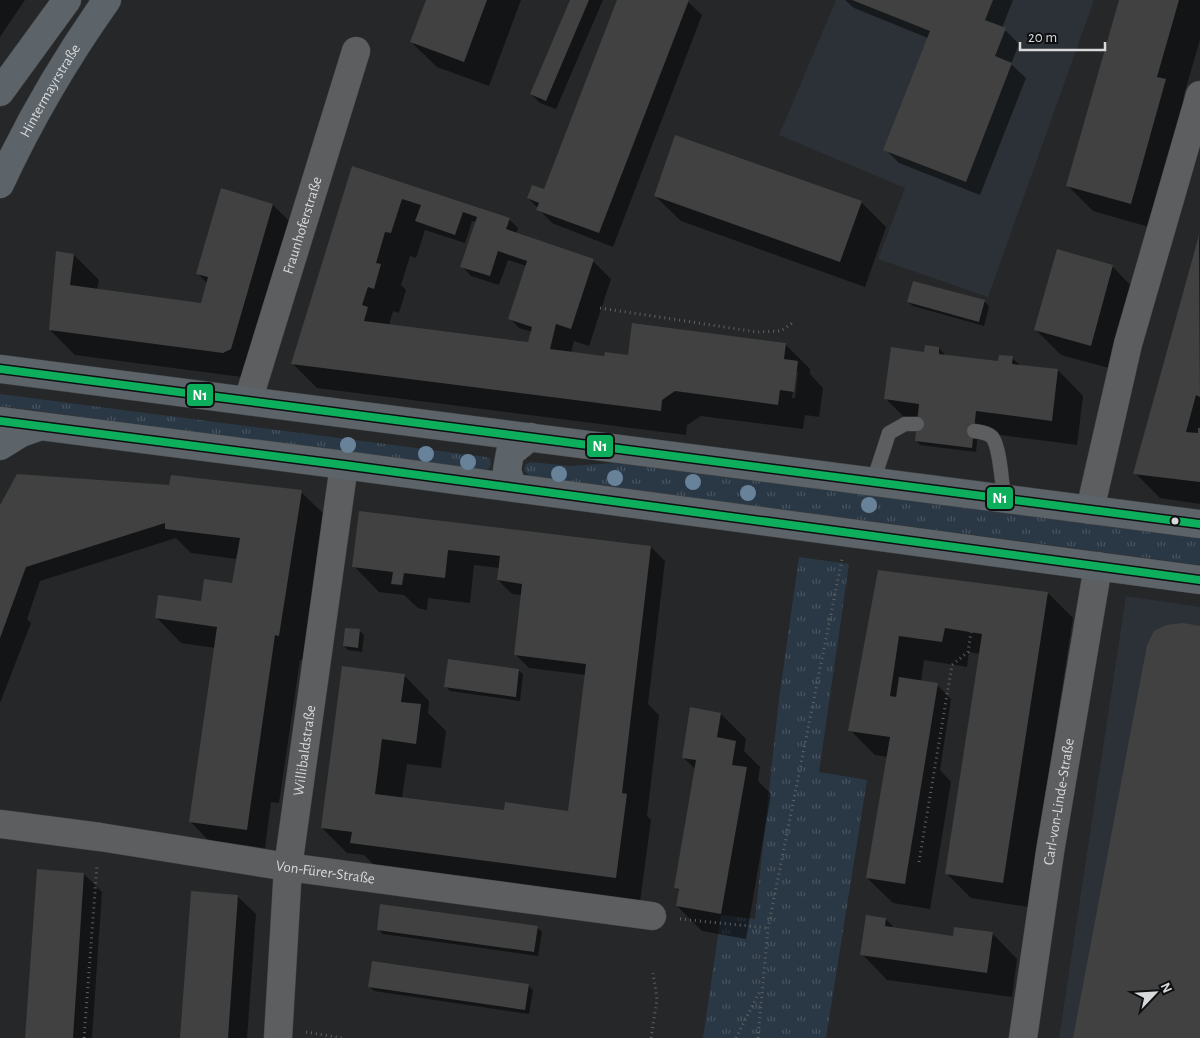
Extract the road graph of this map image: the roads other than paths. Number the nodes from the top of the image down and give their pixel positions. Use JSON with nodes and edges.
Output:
{"nodes":[{"id":1,"x":67,"y":0,"type":"edge"},
{"id":2,"x":107,"y":0,"type":"edge"},
{"id":3,"x":356,"y":51,"type":"dead end"},
{"id":4,"x":0,"y":92,"type":"edge"},
{"id":5,"x":1200,"y":95,"type":"edge"},
{"id":6,"x":0,"y":184,"type":"edge"},
{"id":7,"x":0,"y":369,"type":"edge"},
{"id":8,"x":248,"y":401,"type":"junction"},
{"id":9,"x":0,"y":421,"type":"edge"},
{"id":10,"x":917,"y":424,"type":"dead end"},
{"id":11,"x":38,"y":427,"type":"junction"},
{"id":12,"x":974,"y":431,"type":"dead end"},
{"id":13,"x":530,"y":436,"type":"junction"},
{"id":14,"x":0,"y":446,"type":"edge"},
{"id":15,"x":344,"y":465,"type":"junction"},
{"id":16,"x":873,"y":482,"type":"junction"},
{"id":17,"x":512,"y":487,"type":"junction"},
{"id":18,"x":1004,"y":498,"type":"junction"},
{"id":19,"x":1090,"y":510,"type":"junction"},
{"id":20,"x":1200,"y":524,"type":"edge"},
{"id":21,"x":1098,"y":566,"type":"junction"},
{"id":22,"x":1200,"y":580,"type":"edge"},
{"id":23,"x":0,"y":824,"type":"edge"},
{"id":24,"x":288,"y":867,"type":"junction"},
{"id":25,"x":652,"y":916,"type":"road end"},
{"id":26,"x":278,"y":1033,"type":"edge"},
{"id":27,"x":1023,"y":1038,"type":"edge"}],
"edges":[{"from":1,"to":4,"type":"main road"},
{"from":2,"to":6,"type":"main road","name":"Hintermayrstraße"},
{"from":3,"to":8,"type":"street","name":"Fraunhoferstraße"},
{"from":5,"to":19,"type":"street"},
{"from":7,"to":8,"type":"main road"},
{"from":8,"to":13,"type":"main road"},
{"from":9,"to":11,"type":"main road"},
{"from":10,"to":16,"type":"lane"},
{"from":11,"to":14,"type":"main road"},
{"from":11,"to":15,"type":"main road"},
{"from":12,"to":18,"type":"lane"},
{"from":13,"to":16,"type":"main road"},
{"from":13,"to":17,"type":"main road"},
{"from":15,"to":17,"type":"main road"},
{"from":15,"to":24,"type":"street","name":"Willibaldstraße"},
{"from":16,"to":18,"type":"main road"},
{"from":17,"to":21,"type":"main road"},
{"from":18,"to":19,"type":"main road"},
{"from":19,"to":20,"type":"main road"},
{"from":21,"to":22,"type":"main road"},
{"from":21,"to":27,"type":"street","name":"Carl-von-Linde-Straße"},
{"from":23,"to":24,"type":"street","name":"Von-Fürer-Straße"},
{"from":24,"to":25,"type":"street","name":"Von-Fürer-Straße"},
{"from":24,"to":26,"type":"street","name":"Willibaldstraße"}]}
